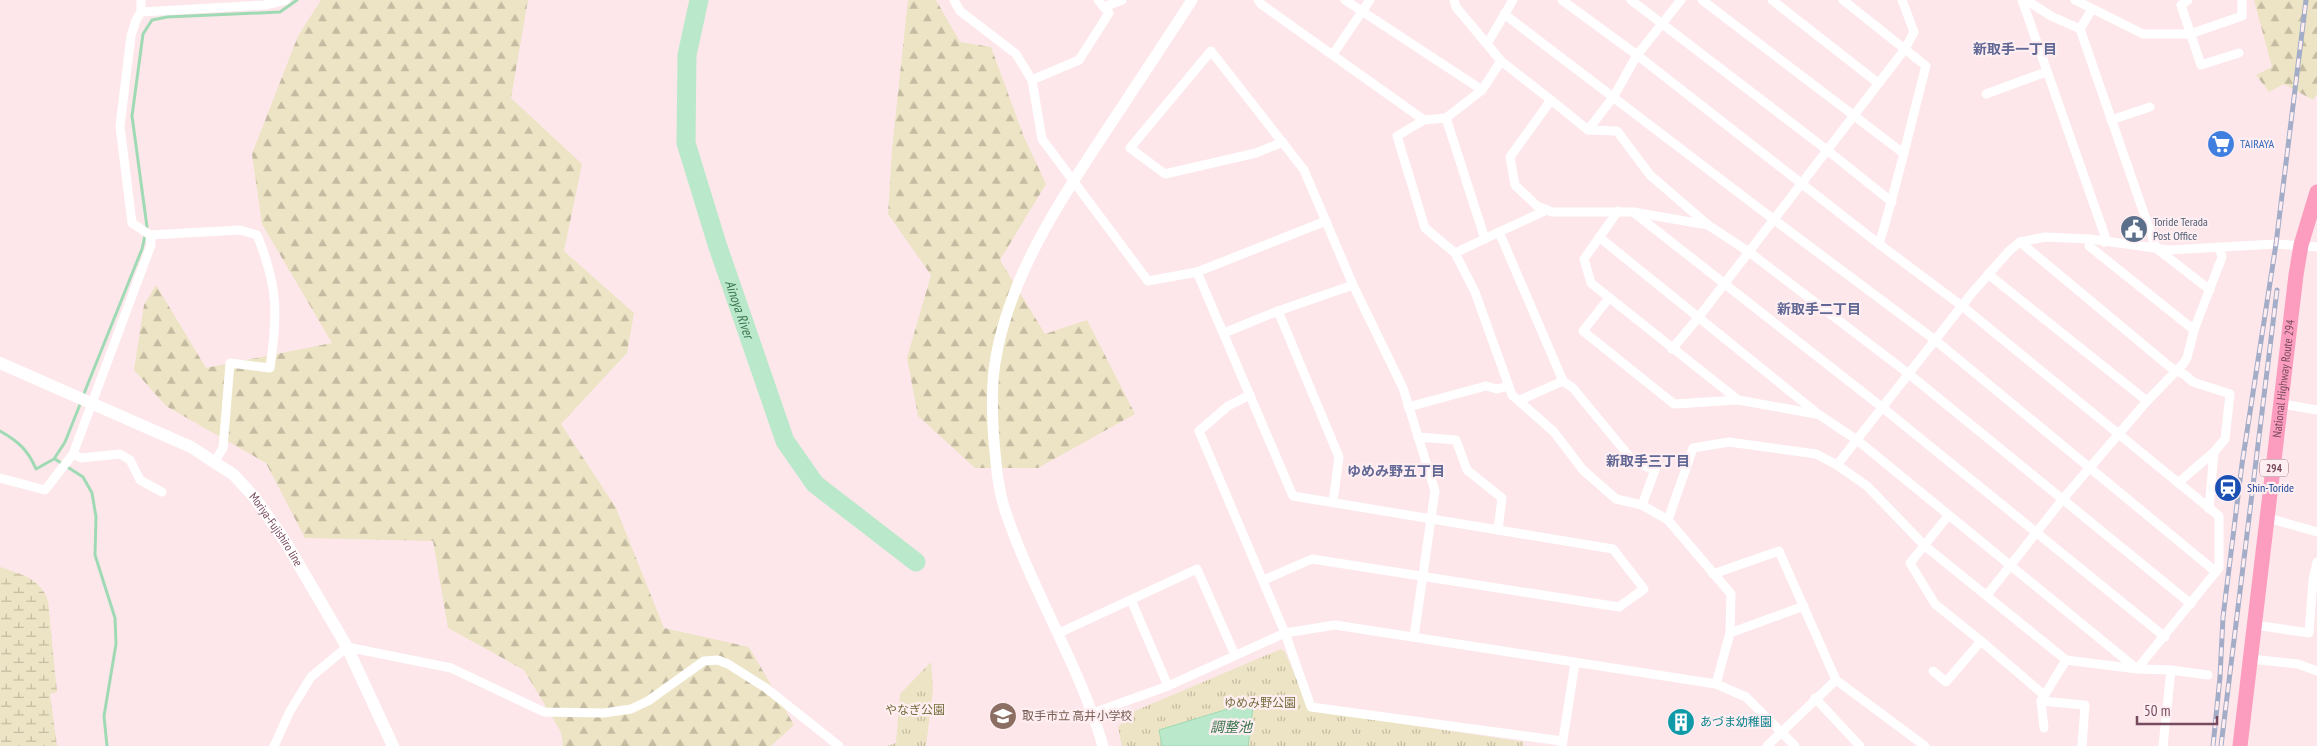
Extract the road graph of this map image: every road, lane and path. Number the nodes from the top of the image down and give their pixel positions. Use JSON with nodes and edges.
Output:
{"nodes":[{"id":1,"x":141,"y":0,"type":"edge"},
{"id":2,"x":286,"y":0,"type":"edge"},
{"id":3,"x":954,"y":0,"type":"edge"},
{"id":4,"x":1122,"y":0,"type":"edge"},
{"id":5,"x":1192,"y":0,"type":"edge"},
{"id":6,"x":1258,"y":0,"type":"edge"},
{"id":7,"x":1345,"y":0,"type":"edge"},
{"id":8,"x":1370,"y":0,"type":"edge"},
{"id":9,"x":1454,"y":0,"type":"edge"},
{"id":10,"x":1512,"y":0,"type":"edge"},
{"id":11,"x":1562,"y":0,"type":"edge"},
{"id":12,"x":1631,"y":0,"type":"edge"},
{"id":13,"x":1681,"y":0,"type":"edge"},
{"id":14,"x":1702,"y":0,"type":"edge"},
{"id":15,"x":1772,"y":0,"type":"edge"},
{"id":16,"x":1843,"y":0,"type":"edge"},
{"id":17,"x":1902,"y":0,"type":"edge"},
{"id":18,"x":2024,"y":0,"type":"edge"},
{"id":19,"x":2075,"y":0,"type":"edge"},
{"id":20,"x":2188,"y":0,"type":"edge"},
{"id":21,"x":2242,"y":0,"type":"edge"},
{"id":22,"x":1101,"y":4,"type":"edge"},
{"id":23,"x":2092,"y":9,"type":"junction"},
{"id":24,"x":1363,"y":11,"type":"junction"},
{"id":25,"x":141,"y":12,"type":"junction"},
{"id":26,"x":1504,"y":14,"type":"junction"},
{"id":27,"x":1662,"y":24,"type":"junction"},
{"id":28,"x":2080,"y":29,"type":"junction"},
{"id":29,"x":2190,"y":34,"type":"junction"},
{"id":30,"x":1487,"y":44,"type":"junction"},
{"id":31,"x":1905,"y":49,"type":"junction"},
{"id":32,"x":2239,"y":53,"type":"dead end"},
{"id":33,"x":1333,"y":54,"type":"junction"},
{"id":34,"x":1637,"y":55,"type":"junction"},
{"id":35,"x":1501,"y":61,"type":"junction"},
{"id":36,"x":2046,"y":72,"type":"junction"},
{"id":37,"x":1032,"y":80,"type":"junction"},
{"id":38,"x":1878,"y":83,"type":"junction"},
{"id":39,"x":1482,"y":90,"type":"junction"},
{"id":40,"x":1986,"y":94,"type":"dead end"},
{"id":41,"x":1614,"y":96,"type":"junction"},
{"id":42,"x":1550,"y":100,"type":"junction"},
{"id":43,"x":2150,"y":107,"type":"dead end"},
{"id":44,"x":1854,"y":116,"type":"junction"},
{"id":45,"x":1446,"y":118,"type":"junction"},
{"id":46,"x":1424,"y":120,"type":"junction"},
{"id":47,"x":2111,"y":120,"type":"junction"},
{"id":48,"x":1588,"y":130,"type":"junction"},
{"id":49,"x":1283,"y":142,"type":"junction"},
{"id":50,"x":1828,"y":150,"type":"junction"},
{"id":51,"x":1902,"y":153,"type":"junction"},
{"id":52,"x":1074,"y":181,"type":"junction"},
{"id":53,"x":1802,"y":184,"type":"junction"},
{"id":54,"x":2317,"y":192,"type":"edge"},
{"id":55,"x":1892,"y":202,"type":"junction"},
{"id":56,"x":1547,"y":210,"type":"junction"},
{"id":57,"x":1618,"y":211,"type":"junction"},
{"id":58,"x":1633,"y":212,"type":"junction"},
{"id":59,"x":1773,"y":219,"type":"junction"},
{"id":60,"x":1326,"y":221,"type":"junction"},
{"id":61,"x":1708,"y":225,"type":"junction"},
{"id":62,"x":1499,"y":232,"type":"junction"},
{"id":63,"x":150,"y":234,"type":"junction"},
{"id":64,"x":1599,"y":237,"type":"junction"},
{"id":65,"x":1485,"y":239,"type":"junction"},
{"id":66,"x":2090,"y":239,"type":"junction"},
{"id":67,"x":2020,"y":242,"type":"junction"},
{"id":68,"x":2104,"y":242,"type":"junction"},
{"id":69,"x":1879,"y":244,"type":"junction"},
{"id":70,"x":2301,"y":246,"type":"junction"},
{"id":71,"x":2317,"y":246,"type":"edge"},
{"id":72,"x":2219,"y":247,"type":"junction"},
{"id":73,"x":2156,"y":248,"type":"junction"},
{"id":74,"x":1749,"y":252,"type":"junction"},
{"id":75,"x":1455,"y":253,"type":"junction"},
{"id":76,"x":1197,"y":272,"type":"junction"},
{"id":77,"x":1988,"y":274,"type":"junction"},
{"id":78,"x":1725,"y":284,"type":"junction"},
{"id":79,"x":1353,"y":285,"type":"junction"},
{"id":80,"x":2210,"y":290,"type":"junction"},
{"id":81,"x":1609,"y":298,"type":"junction"},
{"id":82,"x":1962,"y":306,"type":"junction"},
{"id":83,"x":1278,"y":311,"type":"junction"},
{"id":84,"x":1698,"y":318,"type":"junction"},
{"id":85,"x":2194,"y":330,"type":"junction"},
{"id":86,"x":1224,"y":333,"type":"junction"},
{"id":87,"x":1935,"y":340,"type":"junction"},
{"id":88,"x":1672,"y":348,"type":"junction"},
{"id":89,"x":0,"y":363,"type":"edge"},
{"id":90,"x":2176,"y":370,"type":"junction"},
{"id":91,"x":1909,"y":374,"type":"junction"},
{"id":92,"x":1563,"y":381,"type":"junction"},
{"id":93,"x":1509,"y":386,"type":"junction"},
{"id":94,"x":1250,"y":395,"type":"junction"},
{"id":95,"x":1520,"y":400,"type":"junction"},
{"id":96,"x":1738,"y":400,"type":"junction"},
{"id":97,"x":85,"y":401,"type":"junction"},
{"id":98,"x":2147,"y":401,"type":"junction"},
{"id":99,"x":2282,"y":404,"type":"junction"},
{"id":100,"x":1408,"y":407,"type":"junction"},
{"id":101,"x":1883,"y":408,"type":"junction"},
{"id":102,"x":2317,"y":410,"type":"edge"},
{"id":103,"x":1818,"y":414,"type":"junction"},
{"id":104,"x":2118,"y":435,"type":"junction"},
{"id":105,"x":1418,"y":437,"type":"junction"},
{"id":106,"x":1857,"y":440,"type":"junction"},
{"id":107,"x":2214,"y":452,"type":"junction"},
{"id":108,"x":71,"y":457,"type":"junction"},
{"id":109,"x":215,"y":461,"type":"junction"},
{"id":110,"x":1837,"y":465,"type":"junction"},
{"id":111,"x":2091,"y":468,"type":"junction"},
{"id":112,"x":0,"y":478,"type":"edge"},
{"id":113,"x":2178,"y":483,"type":"junction"},
{"id":114,"x":162,"y":492,"type":"dead end"},
{"id":115,"x":2062,"y":500,"type":"junction"},
{"id":116,"x":1333,"y":502,"type":"junction"},
{"id":117,"x":1642,"y":505,"type":"junction"},
{"id":118,"x":2210,"y":509,"type":"junction"},
{"id":119,"x":1948,"y":516,"type":"junction"},
{"id":120,"x":1431,"y":518,"type":"junction"},
{"id":121,"x":2268,"y":518,"type":"junction"},
{"id":122,"x":1668,"y":520,"type":"junction"},
{"id":123,"x":1498,"y":530,"type":"junction"},
{"id":124,"x":2317,"y":532,"type":"edge"},
{"id":125,"x":2037,"y":533,"type":"junction"},
{"id":126,"x":1925,"y":546,"type":"junction"},
{"id":127,"x":2317,"y":562,"type":"edge"},
{"id":128,"x":2010,"y":565,"type":"junction"},
{"id":129,"x":2216,"y":572,"type":"junction"},
{"id":130,"x":1712,"y":574,"type":"junction"},
{"id":131,"x":1422,"y":577,"type":"junction"},
{"id":132,"x":1264,"y":580,"type":"junction"},
{"id":133,"x":1987,"y":595,"type":"junction"},
{"id":134,"x":1131,"y":600,"type":"junction"},
{"id":135,"x":2191,"y":604,"type":"junction"},
{"id":136,"x":1804,"y":606,"type":"junction"},
{"id":137,"x":2255,"y":625,"type":"junction"},
{"id":138,"x":1286,"y":632,"type":"junction"},
{"id":139,"x":1059,"y":633,"type":"junction"},
{"id":140,"x":1730,"y":633,"type":"junction"},
{"id":141,"x":2164,"y":637,"type":"junction"},
{"id":142,"x":1414,"y":638,"type":"junction"},
{"id":143,"x":1981,"y":641,"type":"junction"},
{"id":144,"x":347,"y":647,"type":"junction"},
{"id":145,"x":1235,"y":655,"type":"junction"},
{"id":146,"x":2251,"y":659,"type":"junction"},
{"id":147,"x":2066,"y":660,"type":"junction"},
{"id":148,"x":1575,"y":663,"type":"junction"},
{"id":149,"x":2137,"y":669,"type":"junction"},
{"id":150,"x":2171,"y":670,"type":"junction"},
{"id":151,"x":1933,"y":671,"type":"dead end"},
{"id":152,"x":2317,"y":671,"type":"edge"},
{"id":153,"x":2208,"y":675,"type":"dead end"},
{"id":154,"x":1836,"y":680,"type":"junction"},
{"id":155,"x":1716,"y":684,"type":"junction"},
{"id":156,"x":1168,"y":686,"type":"junction"},
{"id":157,"x":1815,"y":698,"type":"junction"},
{"id":158,"x":2042,"y":698,"type":"junction"},
{"id":159,"x":1093,"y":713,"type":"junction"},
{"id":160,"x":2044,"y":728,"type":"dead end"},
{"id":161,"x":1781,"y":732,"type":"junction"},
{"id":162,"x":1562,"y":743,"type":"edge"},
{"id":163,"x":274,"y":746,"type":"edge"},
{"id":164,"x":393,"y":746,"type":"edge"},
{"id":165,"x":839,"y":746,"type":"edge"},
{"id":166,"x":1103,"y":746,"type":"edge"},
{"id":167,"x":1767,"y":746,"type":"edge"},
{"id":168,"x":1794,"y":746,"type":"edge"},
{"id":169,"x":1860,"y":746,"type":"edge"},
{"id":170,"x":1925,"y":746,"type":"edge"},
{"id":171,"x":2082,"y":746,"type":"edge"},
{"id":172,"x":2163,"y":746,"type":"edge"},
{"id":173,"x":2240,"y":746,"type":"edge"}],
"edges":[{"from":1,"to":25,"type":"street"},
{"from":2,"to":25,"type":"street"},
{"from":3,"to":37,"type":"street"},
{"from":4,"to":22,"type":"street"},
{"from":5,"to":52,"type":"street"},
{"from":6,"to":33,"type":"street"},
{"from":7,"to":24,"type":"street"},
{"from":8,"to":24,"type":"street"},
{"from":9,"to":30,"type":"street"},
{"from":10,"to":26,"type":"street"},
{"from":11,"to":34,"type":"street"},
{"from":12,"to":27,"type":"street"},
{"from":13,"to":27,"type":"street"},
{"from":14,"to":44,"type":"street"},
{"from":15,"to":38,"type":"street"},
{"from":16,"to":31,"type":"street"},
{"from":17,"to":31,"type":"street"},
{"from":18,"to":28,"type":"street"},
{"from":18,"to":36,"type":"street"},
{"from":19,"to":23,"type":"street"},
{"from":20,"to":29,"type":"street"},
{"from":21,"to":29,"type":"street"},
{"from":22,"to":37,"type":"street"},
{"from":23,"to":28,"type":"street"},
{"from":23,"to":29,"type":"street"},
{"from":24,"to":33,"type":"street"},
{"from":24,"to":39,"type":"street"},
{"from":25,"to":63,"type":"street"},
{"from":26,"to":30,"type":"street"},
{"from":26,"to":41,"type":"street"},
{"from":27,"to":34,"type":"street"},
{"from":27,"to":50,"type":"street"},
{"from":28,"to":47,"type":"street"},
{"from":29,"to":32,"type":"street"},
{"from":30,"to":35,"type":"street"},
{"from":31,"to":38,"type":"street"},
{"from":31,"to":51,"type":"street"},
{"from":33,"to":46,"type":"street"},
{"from":34,"to":41,"type":"street"},
{"from":34,"to":53,"type":"street"},
{"from":35,"to":39,"type":"street"},
{"from":35,"to":42,"type":"street"},
{"from":36,"to":40,"type":"street"},
{"from":36,"to":68,"type":"street"},
{"from":37,"to":52,"type":"street"},
{"from":38,"to":44,"type":"street"},
{"from":39,"to":45,"type":"street"},
{"from":41,"to":48,"type":"street"},
{"from":41,"to":59,"type":"street"},
{"from":42,"to":48,"type":"street"},
{"from":42,"to":56,"type":"street"},
{"from":43,"to":47,"type":"street"},
{"from":44,"to":50,"type":"street"},
{"from":44,"to":51,"type":"street"},
{"from":45,"to":46,"type":"street"},
{"from":45,"to":65,"type":"street"},
{"from":46,"to":75,"type":"street"},
{"from":47,"to":73,"type":"street"},
{"from":48,"to":61,"type":"street"},
{"from":49,"to":49,"type":"street"},
{"from":49,"to":60,"type":"street"},
{"from":50,"to":53,"type":"street"},
{"from":50,"to":55,"type":"street"},
{"from":51,"to":55,"type":"street"},
{"from":52,"to":76,"type":"street"},
{"from":52,"to":139,"type":"street"},
{"from":53,"to":59,"type":"street"},
{"from":53,"to":69,"type":"street"},
{"from":54,"to":70,"type":"highway","name":"National Highway Route 294","number":"294"},
{"from":55,"to":69,"type":"street"},
{"from":56,"to":57,"type":"street"},
{"from":56,"to":62,"type":"street"},
{"from":57,"to":58,"type":"street"},
{"from":57,"to":64,"type":"street"},
{"from":58,"to":61,"type":"street"},
{"from":58,"to":78,"type":"street"},
{"from":59,"to":74,"type":"street"},
{"from":59,"to":87,"type":"street"},
{"from":60,"to":76,"type":"street"},
{"from":60,"to":79,"type":"street"},
{"from":61,"to":74,"type":"street"},
{"from":62,"to":65,"type":"street"},
{"from":62,"to":92,"type":"street"},
{"from":63,"to":97,"type":"street"},
{"from":63,"to":109,"type":"street"},
{"from":64,"to":81,"type":"street"},
{"from":64,"to":84,"type":"street"},
{"from":65,"to":75,"type":"street"},
{"from":66,"to":67,"type":"street"},
{"from":66,"to":68,"type":"street"},
{"from":66,"to":85,"type":"street"},
{"from":67,"to":77,"type":"street"},
{"from":67,"to":90,"type":"street"},
{"from":68,"to":73,"type":"street"},
{"from":69,"to":82,"type":"street"},
{"from":70,"to":71,"type":"street"},
{"from":70,"to":72,"type":"street"},
{"from":70,"to":99,"type":"highway","name":"National Highway Route 294","number":"294"},
{"from":72,"to":73,"type":"street"},
{"from":72,"to":80,"type":"street"},
{"from":73,"to":80,"type":"street"},
{"from":74,"to":78,"type":"street"},
{"from":74,"to":91,"type":"street"},
{"from":75,"to":93,"type":"street"},
{"from":76,"to":86,"type":"street"},
{"from":77,"to":82,"type":"street"},
{"from":77,"to":98,"type":"street"},
{"from":78,"to":84,"type":"street"},
{"from":78,"to":101,"type":"street"},
{"from":79,"to":83,"type":"street"},
{"from":79,"to":100,"type":"street"},
{"from":80,"to":85,"type":"street"},
{"from":81,"to":88,"type":"street"},
{"from":81,"to":96,"type":"street"},
{"from":82,"to":87,"type":"street"},
{"from":82,"to":104,"type":"street"},
{"from":83,"to":86,"type":"street"},
{"from":83,"to":116,"type":"street"},
{"from":84,"to":88,"type":"street"},
{"from":84,"to":103,"type":"street"},
{"from":85,"to":90,"type":"street"},
{"from":86,"to":94,"type":"street"},
{"from":87,"to":91,"type":"street"},
{"from":87,"to":111,"type":"street"},
{"from":88,"to":96,"type":"street"},
{"from":89,"to":97,"type":"main road"},
{"from":90,"to":98,"type":"street"},
{"from":90,"to":107,"type":"street"},
{"from":91,"to":101,"type":"street"},
{"from":91,"to":115,"type":"street"},
{"from":92,"to":95,"type":"street"},
{"from":92,"to":117,"type":"street"},
{"from":93,"to":95,"type":"street"},
{"from":93,"to":100,"type":"street"},
{"from":94,"to":116,"type":"street"},
{"from":94,"to":132,"type":"street"},
{"from":95,"to":117,"type":"street"},
{"from":96,"to":103,"type":"street"},
{"from":97,"to":108,"type":"street"},
{"from":97,"to":109,"type":"main road","name":"Moriya-Fujishiro line"},
{"from":98,"to":104,"type":"street"},
{"from":99,"to":102,"type":"street"},
{"from":99,"to":121,"type":"highway","name":"National Highway Route 294","number":"294"},
{"from":100,"to":105,"type":"street"},
{"from":101,"to":106,"type":"street"},
{"from":101,"to":125,"type":"street"},
{"from":103,"to":106,"type":"street"},
{"from":104,"to":111,"type":"street"},
{"from":104,"to":113,"type":"street"},
{"from":105,"to":120,"type":"street"},
{"from":105,"to":123,"type":"street"},
{"from":106,"to":110,"type":"street"},
{"from":106,"to":119,"type":"street"},
{"from":107,"to":113,"type":"street"},
{"from":107,"to":118,"type":"street"},
{"from":108,"to":112,"type":"street"},
{"from":108,"to":114,"type":"street"},
{"from":109,"to":144,"type":"main road","name":"Moriya-Fujishiro line"},
{"from":110,"to":122,"type":"street"},
{"from":110,"to":126,"type":"street"},
{"from":111,"to":115,"type":"street"},
{"from":111,"to":129,"type":"street"},
{"from":113,"to":118,"type":"street"},
{"from":115,"to":125,"type":"street"},
{"from":115,"to":135,"type":"street"},
{"from":116,"to":120,"type":"street"},
{"from":117,"to":122,"type":"street"},
{"from":118,"to":129,"type":"street"},
{"from":119,"to":126,"type":"street"},
{"from":119,"to":128,"type":"street"},
{"from":120,"to":123,"type":"street"},
{"from":120,"to":131,"type":"street"},
{"from":121,"to":124,"type":"street"},
{"from":121,"to":137,"type":"highway","name":"National Highway Route 294","number":"294"},
{"from":122,"to":130,"type":"street"},
{"from":123,"to":131,"type":"street"},
{"from":125,"to":128,"type":"street"},
{"from":125,"to":141,"type":"street"},
{"from":126,"to":133,"type":"street"},
{"from":126,"to":143,"type":"street"},
{"from":127,"to":137,"type":"street"},
{"from":128,"to":133,"type":"street"},
{"from":128,"to":149,"type":"street"},
{"from":129,"to":135,"type":"street"},
{"from":130,"to":136,"type":"street"},
{"from":130,"to":140,"type":"street"},
{"from":131,"to":132,"type":"street"},
{"from":131,"to":142,"type":"street"},
{"from":132,"to":138,"type":"street"},
{"from":133,"to":147,"type":"street"},
{"from":134,"to":139,"type":"street"},
{"from":134,"to":145,"type":"street"},
{"from":134,"to":156,"type":"street"},
{"from":135,"to":141,"type":"street"},
{"from":136,"to":140,"type":"street"},
{"from":136,"to":154,"type":"street"},
{"from":137,"to":146,"type":"highway","name":"National Highway Route 294","number":"294"},
{"from":138,"to":142,"type":"street"},
{"from":138,"to":145,"type":"street"},
{"from":138,"to":162,"type":"street"},
{"from":139,"to":159,"type":"street"},
{"from":140,"to":155,"type":"street"},
{"from":141,"to":149,"type":"street"},
{"from":142,"to":148,"type":"street"},
{"from":143,"to":151,"type":"street"},
{"from":143,"to":158,"type":"street"},
{"from":144,"to":163,"type":"street"},
{"from":144,"to":164,"type":"main road","name":"Moriya-Fujishiro line"},
{"from":144,"to":165,"type":"street"},
{"from":145,"to":156,"type":"street"},
{"from":146,"to":152,"type":"street"},
{"from":146,"to":173,"type":"highway","name":"National Highway Route 294","number":"294"},
{"from":147,"to":149,"type":"street"},
{"from":147,"to":158,"type":"street"},
{"from":148,"to":155,"type":"street"},
{"from":148,"to":162,"type":"street"},
{"from":149,"to":150,"type":"street"},
{"from":150,"to":153,"type":"street"},
{"from":150,"to":172,"type":"street"},
{"from":154,"to":157,"type":"street"},
{"from":154,"to":170,"type":"street"},
{"from":155,"to":161,"type":"street"},
{"from":156,"to":159,"type":"street"},
{"from":157,"to":161,"type":"street"},
{"from":157,"to":169,"type":"street"},
{"from":158,"to":160,"type":"street"},
{"from":158,"to":171,"type":"street"},
{"from":159,"to":166,"type":"street"},
{"from":161,"to":167,"type":"street"},
{"from":161,"to":168,"type":"street"}]}
